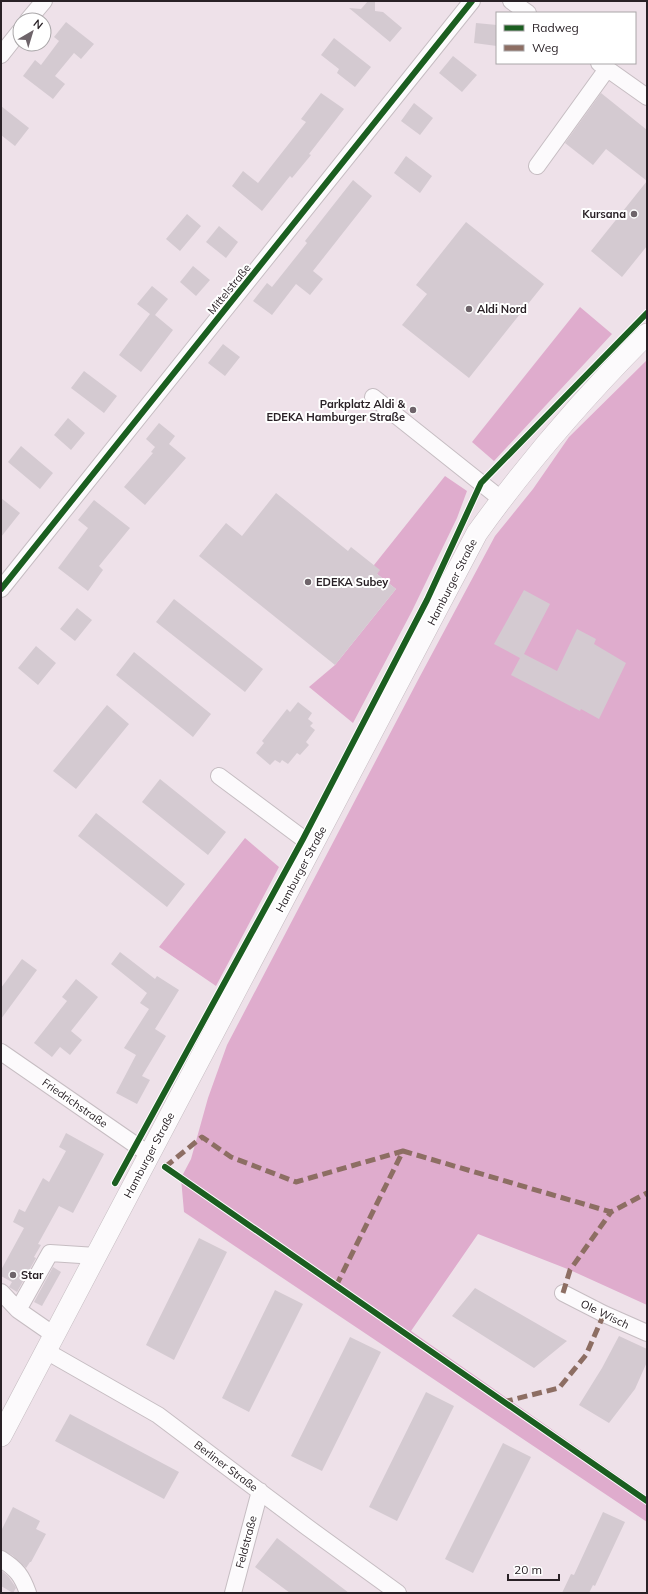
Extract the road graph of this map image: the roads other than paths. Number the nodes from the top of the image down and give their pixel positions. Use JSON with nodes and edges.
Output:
{"nodes":[{"id":1,"x":44,"y":1,"type":"edge"},
{"id":2,"x":472,"y":1,"type":"edge"},
{"id":3,"x":511,"y":1,"type":"edge"},
{"id":4,"x":35,"y":12,"type":"edge"},
{"id":5,"x":527,"y":12,"type":"edge"},
{"id":6,"x":12,"y":41,"type":"edge"},
{"id":7,"x":1,"y":55,"type":"edge"},
{"id":8,"x":603,"y":66,"type":"edge"},
{"id":9,"x":647,"y":97,"type":"edge"},
{"id":10,"x":537,"y":166,"type":"dead end"},
{"id":11,"x":647,"y":334,"type":"edge"},
{"id":12,"x":373,"y":397,"type":"dead end"},
{"id":13,"x":501,"y":499,"type":"junction"},
{"id":14,"x":1,"y":589,"type":"edge"},
{"id":15,"x":219,"y":776,"type":"dead end"},
{"id":16,"x":313,"y":846,"type":"junction"},
{"id":17,"x":1,"y":1052,"type":"edge"},
{"id":18,"x":150,"y":1155,"type":"junction"},
{"id":19,"x":96,"y":1256,"type":"junction"},
{"id":20,"x":1,"y":1292,"type":"edge"},
{"id":21,"x":563,"y":1293,"type":"dead end"},
{"id":22,"x":18,"y":1310,"type":"junction"},
{"id":23,"x":647,"y":1333,"type":"edge"},
{"id":24,"x":50,"y":1343,"type":"junction"},
{"id":25,"x":1,"y":1436,"type":"edge"},
{"id":26,"x":260,"y":1491,"type":"junction"},
{"id":27,"x":1,"y":1559,"type":"edge"},
{"id":28,"x":28,"y":1593,"type":"edge"},
{"id":29,"x":233,"y":1593,"type":"edge"},
{"id":30,"x":398,"y":1593,"type":"edge"}],
"edges":[{"from":1,"to":4,"type":"street"},
{"from":2,"to":14,"type":"street","name":"Mittelstraße"},
{"from":3,"to":5,"type":"street"},
{"from":6,"to":7,"type":"street"},
{"from":8,"to":9,"type":"street"},
{"from":8,"to":10,"type":"street"},
{"from":11,"to":13,"type":"main road","name":"Hamburger Straße"},
{"from":12,"to":13,"type":"street"},
{"from":13,"to":16,"type":"main road","name":"Hamburger Straße"},
{"from":15,"to":16,"type":"street"},
{"from":16,"to":18,"type":"main road","name":"Hamburger Straße"},
{"from":17,"to":18,"type":"street","name":"Friedrichstraße"},
{"from":18,"to":19,"type":"main road","name":"Hamburger Straße"},
{"from":19,"to":22,"type":"street"},
{"from":19,"to":24,"type":"main road","name":"Hamburger Straße"},
{"from":20,"to":22,"type":"street","name":"Berliner Straße"},
{"from":21,"to":23,"type":"street","name":"Ole Wisch"},
{"from":22,"to":24,"type":"street","name":"Berliner Straße"},
{"from":24,"to":25,"type":"main road","name":"Hamburger Straße"},
{"from":24,"to":26,"type":"street","name":"Berliner Straße"},
{"from":26,"to":29,"type":"street","name":"Feldstraße"},
{"from":26,"to":30,"type":"street","name":"Berliner Straße"},
{"from":27,"to":28,"type":"street"}]}
